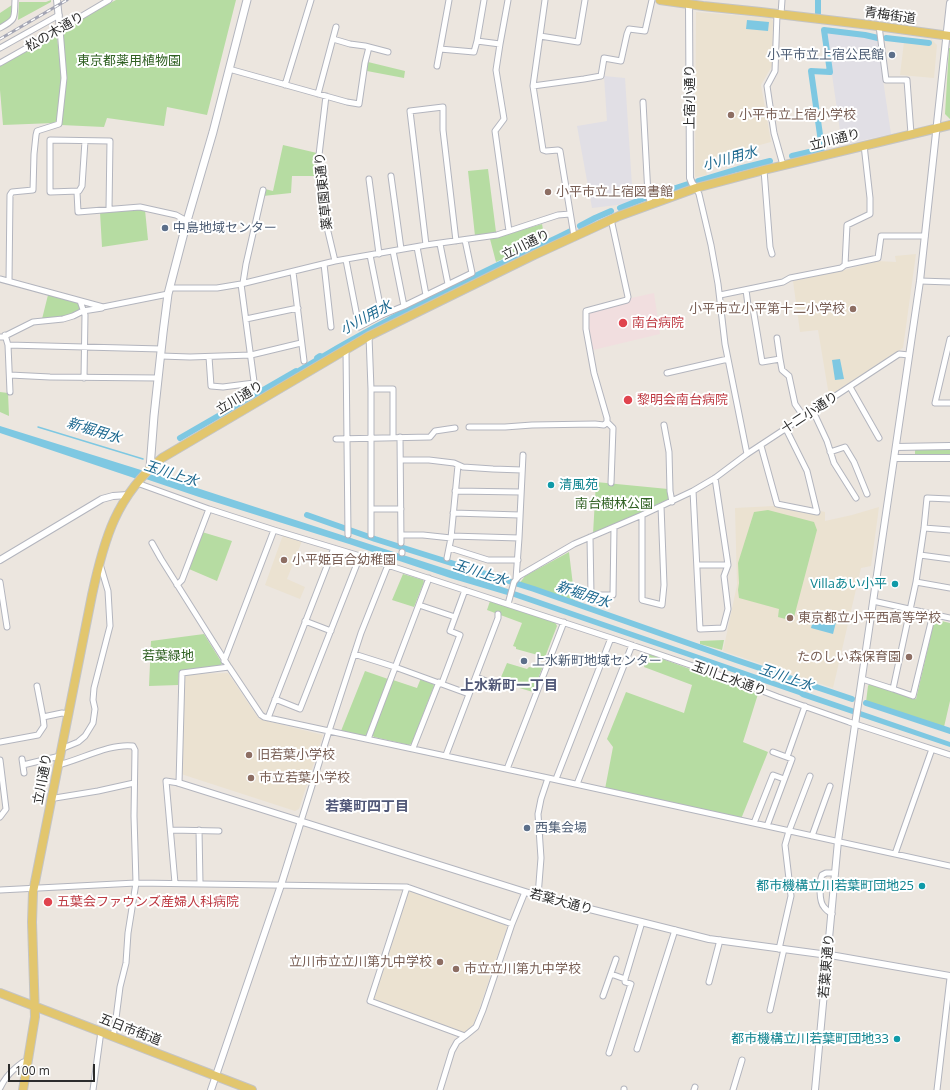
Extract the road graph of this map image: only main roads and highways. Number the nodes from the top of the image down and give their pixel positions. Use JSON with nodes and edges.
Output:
{"nodes":[{"id":1,"x":247,"y":0,"type":"edge"},
{"id":2,"x":660,"y":0,"type":"edge"},
{"id":3,"x":702,"y":3,"type":"edge"},
{"id":4,"x":948,"y":36,"type":"edge"},
{"id":5,"x":950,"y":125,"type":"edge"},
{"id":6,"x":149,"y":469,"type":"junction"},
{"id":7,"x":0,"y":993,"type":"edge"},
{"id":8,"x":34,"y":1006,"type":"junction"},
{"id":9,"x":23,"y":1090,"type":"edge"},
{"id":10,"x":252,"y":1090,"type":"edge"}],
"edges":[{"from":1,"to":6,"type":"main road"},
{"from":2,"to":3,"type":"main road","name":"青梅街道"},
{"from":3,"to":4,"type":"main road","name":"青梅街道"},
{"from":5,"to":6,"type":"main road","name":"立川通り"},
{"from":6,"to":8,"type":"main road","name":"立川通り"},
{"from":7,"to":8,"type":"main road","name":"五日市街道"},
{"from":8,"to":9,"type":"main road","name":"立川通り"},
{"from":8,"to":10,"type":"main road","name":"五日市街道"}]}
